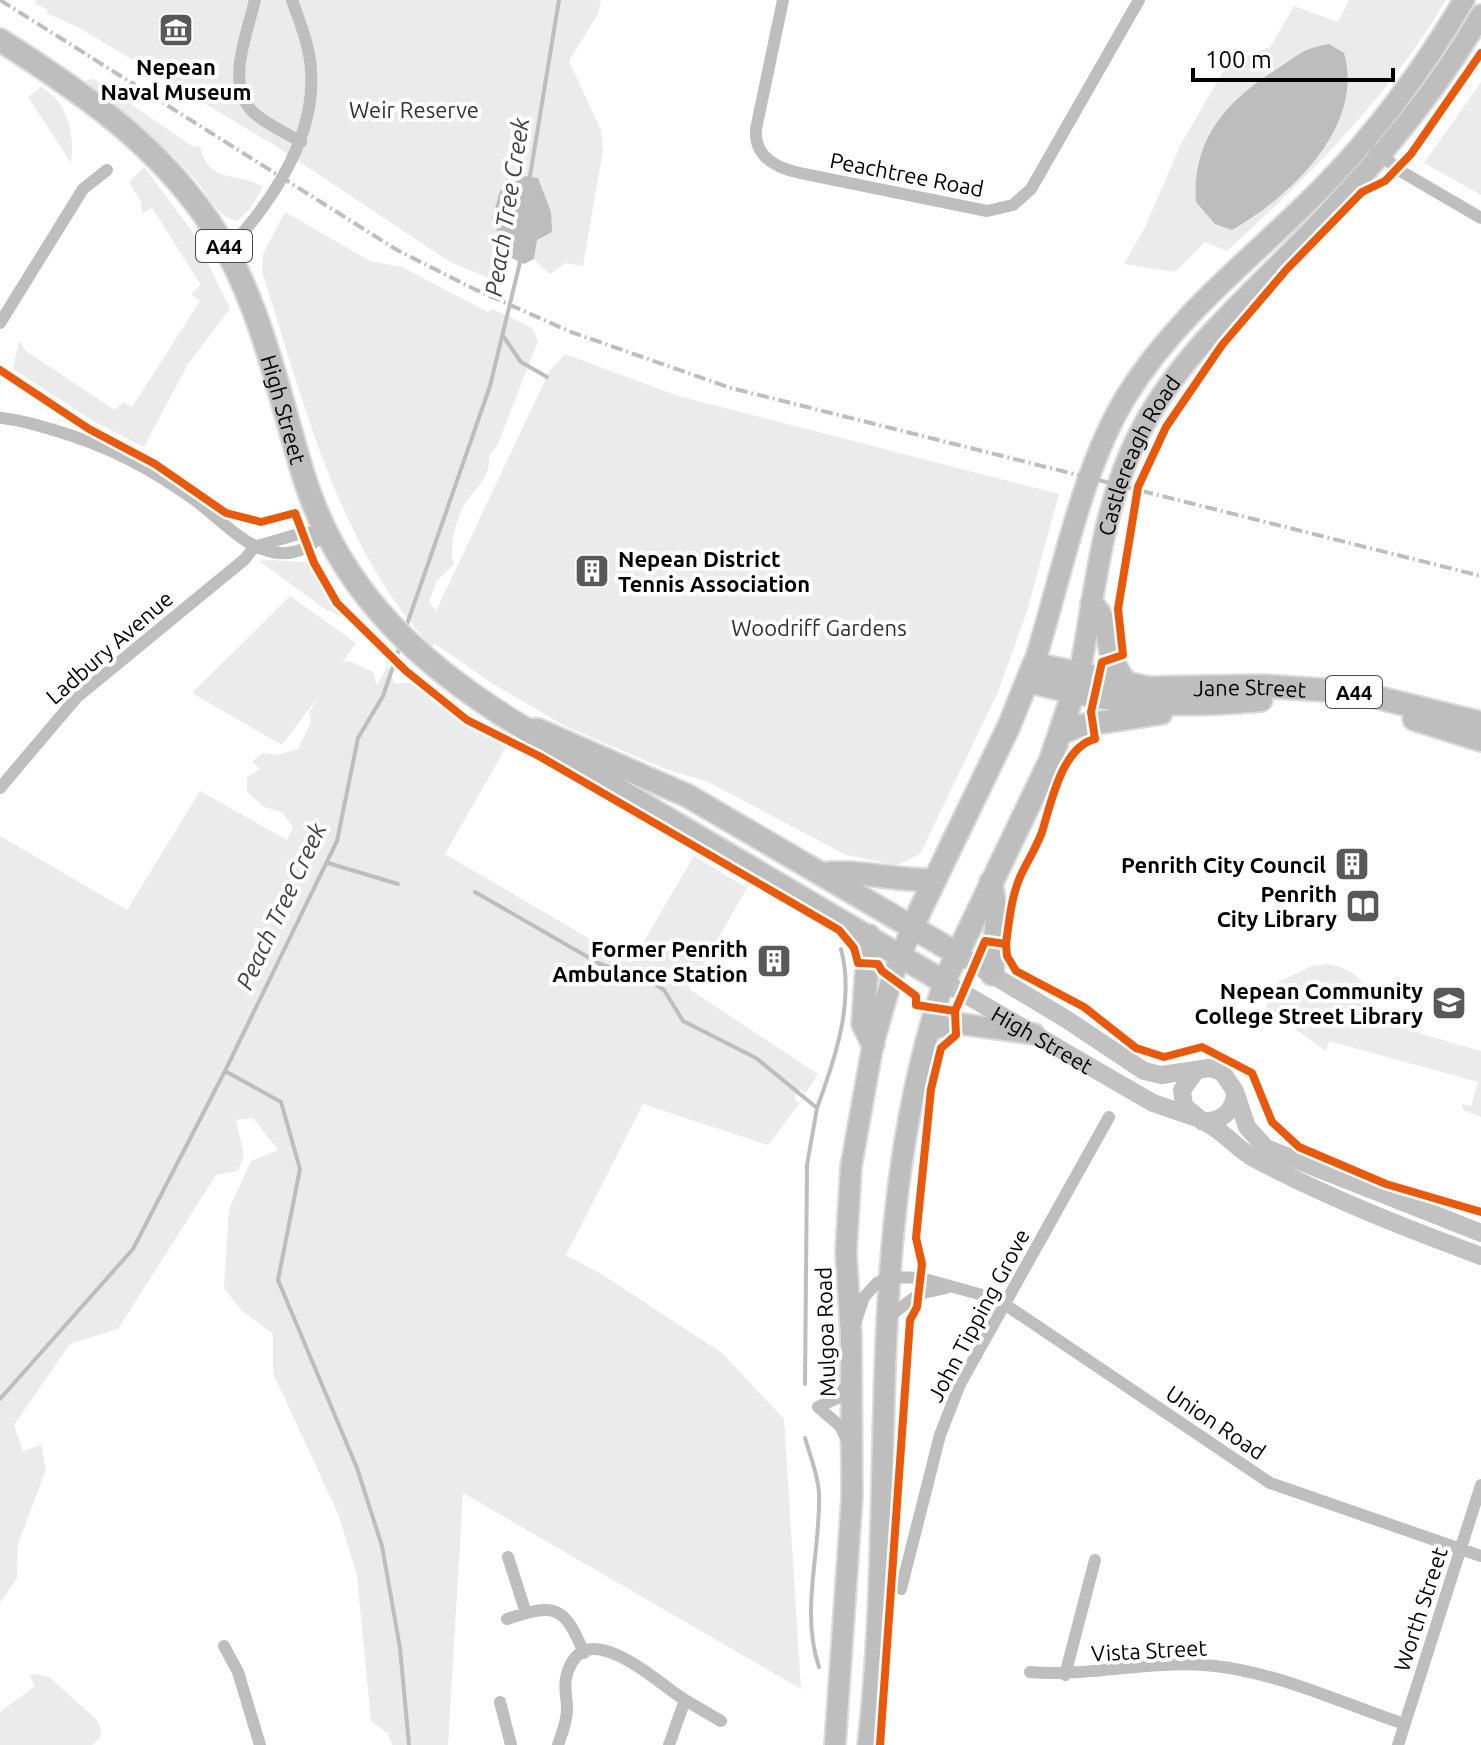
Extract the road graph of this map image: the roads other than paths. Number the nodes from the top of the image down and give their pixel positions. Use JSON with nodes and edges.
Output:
{"nodes":[{"id":1,"x":255,"y":0,"type":"edge"},
{"id":2,"x":292,"y":0,"type":"edge"},
{"id":3,"x":783,"y":0,"type":"edge"},
{"id":4,"x":1139,"y":0,"type":"edge"},
{"id":5,"x":1464,"y":0,"type":"edge"},
{"id":6,"x":1481,"y":15,"type":"edge"},
{"id":7,"x":0,"y":40,"type":"edge"},
{"id":8,"x":1364,"y":141,"type":"junction"},
{"id":9,"x":301,"y":142,"type":"junction"},
{"id":10,"x":1381,"y":155,"type":"junction"},
{"id":11,"x":107,"y":170,"type":"dead end"},
{"id":12,"x":1481,"y":218,"type":"edge"},
{"id":13,"x":227,"y":251,"type":"junction"},
{"id":14,"x":0,"y":323,"type":"edge"},
{"id":15,"x":0,"y":418,"type":"edge"},
{"id":16,"x":327,"y":532,"type":"junction"},
{"id":17,"x":254,"y":547,"type":"junction"},
{"id":18,"x":1092,"y":604,"type":"junction"},
{"id":19,"x":1028,"y":679,"type":"junction"},
{"id":20,"x":1076,"y":684,"type":"junction"},
{"id":21,"x":1129,"y":686,"type":"junction"},
{"id":22,"x":1186,"y":706,"type":"junction"},
{"id":23,"x":1481,"y":723,"type":"edge"},
{"id":24,"x":527,"y":730,"type":"junction"},
{"id":25,"x":1061,"y":733,"type":"junction"},
{"id":26,"x":1481,"y":740,"type":"edge"},
{"id":27,"x":0,"y":788,"type":"edge"},
{"id":28,"x":822,"y":874,"type":"junction"},
{"id":29,"x":933,"y":880,"type":"junction"},
{"id":30,"x":991,"y":882,"type":"junction"},
{"id":31,"x":913,"y":925,"type":"junction"},
{"id":32,"x":869,"y":936,"type":"junction"},
{"id":33,"x":956,"y":953,"type":"junction"},
{"id":34,"x":900,"y":955,"type":"junction"},
{"id":35,"x":992,"y":974,"type":"junction"},
{"id":36,"x":944,"y":982,"type":"junction"},
{"id":37,"x":929,"y":1030,"type":"junction"},
{"id":38,"x":1034,"y":1034,"type":"junction"},
{"id":39,"x":873,"y":1044,"type":"junction"},
{"id":40,"x":1196,"y":1071,"type":"junction"},
{"id":41,"x":1235,"y":1091,"type":"junction"},
{"id":42,"x":1109,"y":1117,"type":"dead end"},
{"id":43,"x":1198,"y":1119,"type":"junction"},
{"id":44,"x":1481,"y":1233,"type":"edge"},
{"id":45,"x":1481,"y":1256,"type":"edge"},
{"id":46,"x":890,"y":1277,"type":"junction"},
{"id":47,"x":946,"y":1288,"type":"junction"},
{"id":48,"x":1004,"y":1303,"type":"junction"},
{"id":49,"x":887,"y":1318,"type":"junction"},
{"id":50,"x":851,"y":1335,"type":"junction"},
{"id":51,"x":852,"y":1378,"type":"junction"},
{"id":52,"x":853,"y":1450,"type":"junction"},
{"id":53,"x":1481,"y":1485,"type":"edge"},
{"id":54,"x":1460,"y":1550,"type":"junction"},
{"id":55,"x":1481,"y":1556,"type":"edge"},
{"id":56,"x":508,"y":1557,"type":"dead end"},
{"id":57,"x":1095,"y":1560,"type":"dead end"},
{"id":58,"x":901,"y":1589,"type":"dead end"},
{"id":59,"x":526,"y":1613,"type":"junction"},
{"id":60,"x":507,"y":1619,"type":"dead end"},
{"id":61,"x":224,"y":1646,"type":"dead end"},
{"id":62,"x":584,"y":1653,"type":"junction"},
{"id":63,"x":1030,"y":1672,"type":"dead end"},
{"id":64,"x":1065,"y":1675,"type":"junction"},
{"id":65,"x":685,"y":1700,"type":"junction"},
{"id":66,"x":500,"y":1702,"type":"dead end"},
{"id":67,"x":721,"y":1721,"type":"dead end"},
{"id":68,"x":1404,"y":1724,"type":"junction"},
{"id":69,"x":260,"y":1745,"type":"edge"},
{"id":70,"x":511,"y":1745,"type":"edge"},
{"id":71,"x":558,"y":1745,"type":"edge"},
{"id":72,"x":669,"y":1745,"type":"edge"},
{"id":73,"x":835,"y":1745,"type":"edge"},
{"id":74,"x":868,"y":1745,"type":"edge"},
{"id":75,"x":1398,"y":1745,"type":"edge"}],
"edges":[{"from":1,"to":9,"type":"street"},
{"from":2,"to":9,"type":"street"},
{"from":3,"to":4,"type":"street","name":"Peachtree Road"},
{"from":5,"to":8,"type":"main road","name":"Castlereagh Road"},
{"from":6,"to":10,"type":"main road","name":"Castlereagh Road"},
{"from":7,"to":13,"type":"highway","name":"High Street","number":"A44"},
{"from":8,"to":10,"type":"street"},
{"from":8,"to":19,"type":"main road","name":"Castlereagh Road"},
{"from":9,"to":13,"type":"street"},
{"from":10,"to":12,"type":"street"},
{"from":10,"to":18,"type":"main road","name":"Castlereagh Road"},
{"from":11,"to":14,"type":"street"},
{"from":13,"to":16,"type":"highway","name":"High Street","number":"A44"},
{"from":15,"to":17,"type":"street"},
{"from":16,"to":17,"type":"street"},
{"from":16,"to":24,"type":"highway","name":"High Street","number":"A44"},
{"from":17,"to":27,"type":"street","name":"Ladbury Avenue"},
{"from":18,"to":20,"type":"main road","name":"Castlereagh Road"},
{"from":18,"to":21,"type":"highway"},
{"from":19,"to":20,"type":"highway","name":"Jane Street","number":"A44"},
{"from":19,"to":29,"type":"highway","name":"Castlereagh Road"},
{"from":20,"to":21,"type":"highway","name":"Jane Street","number":"A44"},
{"from":20,"to":22,"type":"highway","name":"Jane Street","number":"A44"},
{"from":20,"to":25,"type":"highway","name":"Castlereagh Road"},
{"from":21,"to":23,"type":"highway","name":"Jane Street","number":"A44"},
{"from":22,"to":25,"type":"highway","number":"A44"},
{"from":22,"to":26,"type":"highway","name":"Jane Street","number":"A44"},
{"from":24,"to":28,"type":"highway","name":"High Street","number":"A44"},
{"from":24,"to":32,"type":"highway","name":"High Street","number":"A44"},
{"from":25,"to":30,"type":"highway","name":"Castlereagh Road"},
{"from":28,"to":29,"type":"highway","name":"High Street","number":"A44"},
{"from":28,"to":31,"type":"highway","name":"High Street","number":"A44"},
{"from":29,"to":31,"type":"highway","name":"Castlereagh Road"},
{"from":30,"to":33,"type":"highway","name":"Castlereagh Road"},
{"from":30,"to":35,"type":"highway"},
{"from":31,"to":33,"type":"highway","name":"High Street"},
{"from":31,"to":34,"type":"main road","name":"Mulgoa Road"},
{"from":32,"to":34,"type":"highway","name":"High Street","number":"A44"},
{"from":32,"to":39,"type":"highway"},
{"from":33,"to":35,"type":"main road","name":"High Street"},
{"from":33,"to":36,"type":"highway","name":"Castlereagh Road"},
{"from":34,"to":36,"type":"highway","name":"High Street","number":"A44"},
{"from":34,"to":39,"type":"main road","name":"Mulgoa Road"},
{"from":35,"to":40,"type":"main road","name":"High Street"},
{"from":36,"to":37,"type":"main road"},
{"from":36,"to":38,"type":"main road","name":"High Street"},
{"from":37,"to":38,"type":"main road"},
{"from":37,"to":46,"type":"main road"},
{"from":38,"to":43,"type":"main road","name":"High Street"},
{"from":39,"to":50,"type":"main road","name":"Mulgoa Road"},
{"from":40,"to":41,"type":"main road"},
{"from":40,"to":43,"type":"main road"},
{"from":41,"to":43,"type":"main road"},
{"from":41,"to":44,"type":"main road"},
{"from":42,"to":48,"type":"street","name":"John Tipping Grove"},
{"from":43,"to":45,"type":"main road","name":"High Street"},
{"from":46,"to":47,"type":"street","name":"Union Road"},
{"from":46,"to":49,"type":"main road"},
{"from":46,"to":50,"type":"street"},
{"from":47,"to":48,"type":"street","name":"Union Road"},
{"from":47,"to":49,"type":"street"},
{"from":48,"to":54,"type":"street","name":"Union Road"},
{"from":48,"to":58,"type":"street","name":"John Tipping Grove"},
{"from":49,"to":74,"type":"main road"},
{"from":50,"to":51,"type":"main road","name":"Mulgoa Road"},
{"from":51,"to":52,"type":"main road","name":"Mulgoa Road"},
{"from":51,"to":52,"type":"street"},
{"from":52,"to":73,"type":"main road","name":"Mulgoa Road"},
{"from":53,"to":54,"type":"street","name":"Worth Street"},
{"from":54,"to":55,"type":"street","name":"Union Road"},
{"from":54,"to":68,"type":"street","name":"Worth Street"},
{"from":56,"to":59,"type":"street"},
{"from":57,"to":64,"type":"street"},
{"from":59,"to":60,"type":"street"},
{"from":59,"to":62,"type":"street"},
{"from":61,"to":69,"type":"street"},
{"from":62,"to":65,"type":"street"},
{"from":62,"to":71,"type":"street"},
{"from":63,"to":64,"type":"street","name":"Vista Street"},
{"from":64,"to":68,"type":"street","name":"Vista Street"},
{"from":65,"to":67,"type":"street"},
{"from":65,"to":72,"type":"street"},
{"from":66,"to":70,"type":"street"},
{"from":68,"to":75,"type":"street","name":"Worth Street"}]}
